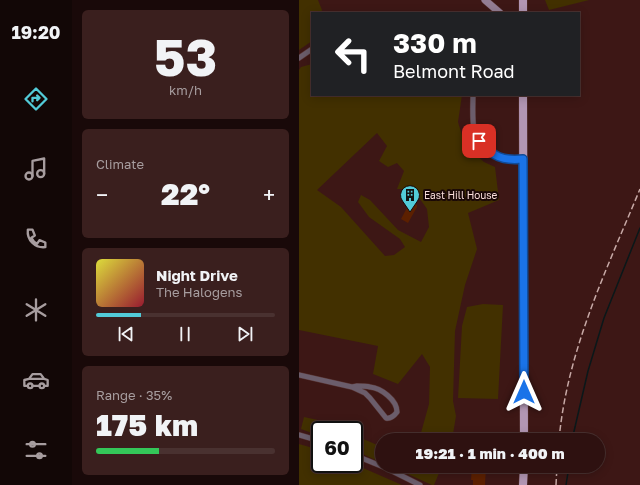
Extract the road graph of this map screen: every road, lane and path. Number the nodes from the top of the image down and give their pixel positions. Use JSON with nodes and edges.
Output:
{"nodes":[{"id":1,"x":485,"y":0,"type":"edge"},
{"id":2,"x":523,"y":0,"type":"edge"},
{"id":3,"x":499,"y":12,"type":"edge"},
{"id":4,"x":523,"y":12,"type":"edge"},
{"id":5,"x":311,"y":50,"type":"edge"},
{"id":6,"x":299,"y":58,"type":"edge"},
{"id":7,"x":473,"y":96,"type":"edge"},
{"id":8,"x":523,"y":96,"type":"edge"},
{"id":9,"x":523,"y":159,"type":"junction"},
{"id":10,"x":299,"y":375,"type":"edge"},
{"id":11,"x":353,"y":387,"type":"junction"},
{"id":12,"x":524,"y":433,"type":"edge"},
{"id":13,"x":299,"y":435,"type":"edge"},
{"id":14,"x":311,"y":438,"type":"edge"},
{"id":15,"x":363,"y":459,"type":"edge"},
{"id":16,"x":524,"y":473,"type":"edge"},
{"id":17,"x":420,"y":485,"type":"edge"},
{"id":18,"x":523,"y":485,"type":"edge"}],
"edges":[{"from":1,"to":3,"type":"street"},
{"from":2,"to":4,"type":"main road"},
{"from":5,"to":6,"type":"street"},
{"from":7,"to":9,"type":"street"},
{"from":8,"to":9,"type":"main road"},
{"from":9,"to":12,"type":"main road"},
{"from":10,"to":11,"type":"street"},
{"from":11,"to":11,"type":"street"},
{"from":13,"to":14,"type":"street"},
{"from":15,"to":17,"type":"street"},
{"from":16,"to":18,"type":"main road"}]}
